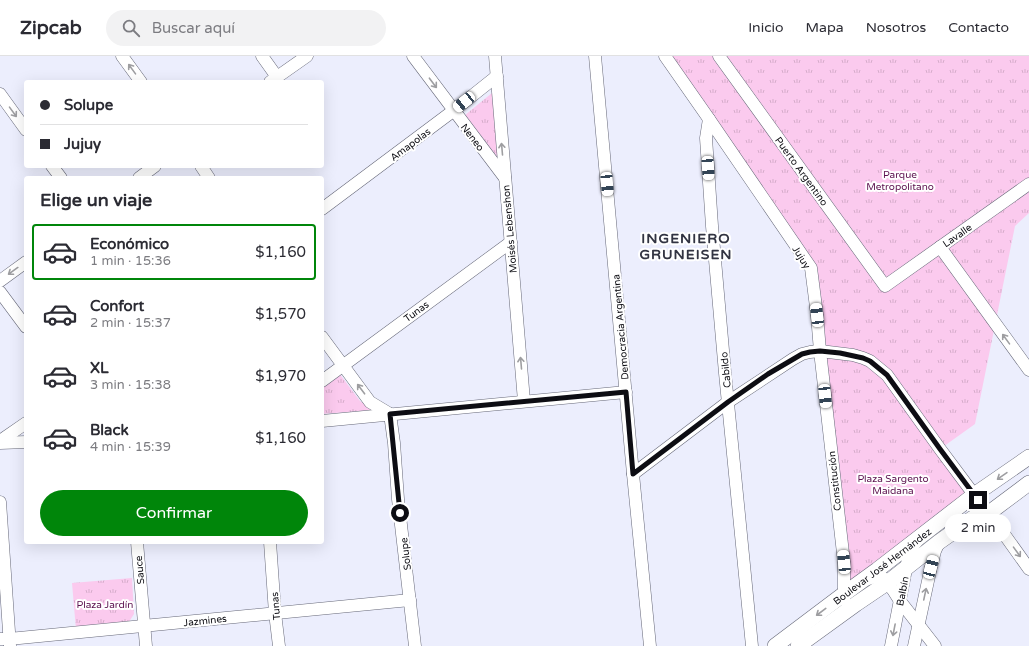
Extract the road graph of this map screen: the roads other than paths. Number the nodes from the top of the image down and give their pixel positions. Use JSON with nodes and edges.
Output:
{"nodes":[{"id":1,"x":122,"y":56,"type":"edge"},
{"id":2,"x":262,"y":56,"type":"edge"},
{"id":3,"x":306,"y":56,"type":"edge"},
{"id":4,"x":413,"y":56,"type":"edge"},
{"id":5,"x":495,"y":56,"type":"edge"},
{"id":6,"x":595,"y":56,"type":"edge"},
{"id":7,"x":665,"y":56,"type":"edge"},
{"id":8,"x":719,"y":56,"type":"edge"},
{"id":9,"x":497,"y":76,"type":"junction"},
{"id":10,"x":140,"y":80,"type":"edge"},
{"id":11,"x":274,"y":80,"type":"edge"},
{"id":12,"x":0,"y":94,"type":"edge"},
{"id":13,"x":454,"y":111,"type":"junction"},
{"id":14,"x":709,"y":119,"type":"junction"},
{"id":15,"x":24,"y":127,"type":"edge"},
{"id":16,"x":152,"y":168,"type":"edge"},
{"id":17,"x":142,"y":176,"type":"edge"},
{"id":18,"x":505,"y":178,"type":"junction"},
{"id":19,"x":1029,"y":185,"type":"edge"},
{"id":20,"x":324,"y":208,"type":"edge"},
{"id":21,"x":511,"y":242,"type":"junction"},
{"id":22,"x":940,"y":247,"type":"junction"},
{"id":23,"x":24,"y":263,"type":"edge"},
{"id":24,"x":0,"y":280,"type":"edge"},
{"id":25,"x":885,"y":286,"type":"joint"},
{"id":26,"x":0,"y":292,"type":"edge"},
{"id":27,"x":24,"y":324,"type":"edge"},
{"id":28,"x":324,"y":340,"type":"edge"},
{"id":29,"x":820,"y":351,"type":"junction"},
{"id":30,"x":343,"y":365,"type":"junction"},
{"id":31,"x":1029,"y":370,"type":"edge"},
{"id":32,"x":324,"y":379,"type":"edge"},
{"id":33,"x":626,"y":392,"type":"junction"},
{"id":34,"x":524,"y":401,"type":"junction"},
{"id":35,"x":728,"y":402,"type":"junction"},
{"id":36,"x":390,"y":414,"type":"junction"},
{"id":37,"x":324,"y":421,"type":"edge"},
{"id":38,"x":24,"y":424,"type":"edge"},
{"id":39,"x":0,"y":442,"type":"edge"},
{"id":40,"x":24,"y":442,"type":"edge"},
{"id":41,"x":1029,"y":457,"type":"edge"},
{"id":42,"x":633,"y":474,"type":"junction"},
{"id":43,"x":1029,"y":483,"type":"edge"},
{"id":44,"x":974,"y":495,"type":"junction"},
{"id":45,"x":0,"y":502,"type":"edge"},
{"id":46,"x":989,"y":513,"type":"junction"},
{"id":47,"x":919,"y":539,"type":"junction"},
{"id":48,"x":938,"y":542,"type":"junction"},
{"id":49,"x":137,"y":544,"type":"edge"},
{"id":50,"x":270,"y":544,"type":"edge"},
{"id":51,"x":906,"y":568,"type":"junction"},
{"id":52,"x":1029,"y":568,"type":"edge"},
{"id":53,"x":863,"y":581,"type":"junction"},
{"id":54,"x":886,"y":583,"type":"junction"},
{"id":55,"x":844,"y":594,"type":"junction"},
{"id":56,"x":410,"y":600,"type":"junction"},
{"id":57,"x":900,"y":601,"type":"junction"},
{"id":58,"x":845,"y":611,"type":"junction"},
{"id":59,"x":275,"y":613,"type":"junction"},
{"id":60,"x":918,"y":624,"type":"junction"},
{"id":61,"x":144,"y":626,"type":"junction"},
{"id":62,"x":6,"y":641,"type":"edge"},
{"id":63,"x":146,"y":646,"type":"edge"},
{"id":64,"x":279,"y":646,"type":"edge"},
{"id":65,"x":415,"y":646,"type":"edge"},
{"id":66,"x":650,"y":646,"type":"edge"},
{"id":67,"x":752,"y":646,"type":"edge"},
{"id":68,"x":775,"y":646,"type":"edge"},
{"id":69,"x":798,"y":646,"type":"edge"},
{"id":70,"x":891,"y":646,"type":"edge"},
{"id":71,"x":914,"y":646,"type":"edge"},
{"id":72,"x":935,"y":646,"type":"edge"}],
"edges":[{"from":10,"to":1,"type":"street","one_way":true},
{"from":2,"to":11,"type":"street"},
{"from":3,"to":11,"type":"street"},
{"from":4,"to":13,"type":"street","name":"Neneo","one_way":true},
{"from":5,"to":9,"type":"street","name":"Moisés Lebenshon"},
{"from":6,"to":33,"type":"street","name":"Democracia Argentina"},
{"from":7,"to":14,"type":"street","name":"Jujuy"},
{"from":8,"to":25,"type":"street","name":"Puerto Argentino"},
{"from":9,"to":13,"type":"street","name":"Amapolas"},
{"from":18,"to":9,"type":"street","name":"Moisés Lebenshon","one_way":true},
{"from":12,"to":15,"type":"street","one_way":true},
{"from":13,"to":18,"type":"street","name":"Neneo"},
{"from":13,"to":20,"type":"street","name":"Amapolas"},
{"from":14,"to":29,"type":"street","name":"Jujuy"},
{"from":14,"to":35,"type":"street","name":"Cabildo"},
{"from":16,"to":17,"type":"street"},
{"from":18,"to":21,"type":"street","name":"Moisés Lebenshon"},
{"from":19,"to":22,"type":"street","name":"Lavalle"},
{"from":21,"to":30,"type":"street","name":"Tunas"},
{"from":34,"to":21,"type":"street","name":"Moisés Lebenshon","one_way":true},
{"from":22,"to":25,"type":"street","name":"Lavalle"},
{"from":31,"to":22,"type":"street","one_way":true},
{"from":23,"to":24,"type":"street","one_way":true},
{"from":26,"to":27,"type":"street"},
{"from":28,"to":30,"type":"street"},
{"from":29,"to":35,"type":"street"},
{"from":29,"to":44,"type":"street"},
{"from":29,"to":55,"type":"street","name":"Constitución"},
{"from":30,"to":32,"type":"street","name":"Tunas"},
{"from":36,"to":30,"type":"street","one_way":true},
{"from":33,"to":34,"type":"street"},
{"from":33,"to":42,"type":"street","name":"Democracia Argentina"},
{"from":34,"to":36,"type":"street"},
{"from":35,"to":42,"type":"street"},
{"from":35,"to":67,"type":"street","name":"Cabildo"},
{"from":36,"to":37,"type":"street"},
{"from":36,"to":56,"type":"street","name":"Solupe"},
{"from":38,"to":39,"type":"street"},
{"from":39,"to":40,"type":"street"},
{"from":41,"to":44,"type":"street","name":"Boulevar José Hernández","one_way":true},
{"from":42,"to":66,"type":"street","name":"Democracia Argentina"},
{"from":43,"to":46,"type":"street","name":"Boulevar José Hernández"},
{"from":44,"to":46,"type":"street"},
{"from":44,"to":47,"type":"street","name":"Boulevar José Hernández"},
{"from":45,"to":62,"type":"street"},
{"from":46,"to":48,"type":"street","name":"Boulevar José Hernández"},
{"from":46,"to":52,"type":"street","one_way":true},
{"from":47,"to":51,"type":"street","name":"Balbín"},
{"from":47,"to":53,"type":"street","name":"Boulevar José Hernández"},
{"from":48,"to":51,"type":"street","name":"Boulevar José Hernández"},
{"from":60,"to":48,"type":"street","one_way":true},
{"from":49,"to":61,"type":"street","name":"Sauce"},
{"from":50,"to":59,"type":"street","name":"Tunas"},
{"from":51,"to":54,"type":"street","name":"Boulevar José Hernández"},
{"from":51,"to":57,"type":"street","name":"Balbín"},
{"from":53,"to":54,"type":"street"},
{"from":53,"to":55,"type":"street","name":"Boulevar José Hernández"},
{"from":54,"to":57,"type":"street"},
{"from":54,"to":58,"type":"street","name":"Boulevar José Hernández"},
{"from":55,"to":58,"type":"street","name":"Constitución"},
{"from":55,"to":68,"type":"street","name":"Boulevar José Hernández","one_way":true},
{"from":56,"to":59,"type":"street","name":"Jazmines"},
{"from":56,"to":65,"type":"street","name":"Solupe"},
{"from":57,"to":60,"type":"street"},
{"from":57,"to":70,"type":"street","name":"Balbín","one_way":true},
{"from":58,"to":69,"type":"street","name":"Boulevar José Hernández"},
{"from":59,"to":61,"type":"street","name":"Jazmines"},
{"from":59,"to":64,"type":"street","name":"Tunas"},
{"from":60,"to":71,"type":"street"},
{"from":60,"to":72,"type":"street"},
{"from":61,"to":62,"type":"street","name":"Jazmines"},
{"from":61,"to":63,"type":"street","name":"Sauce"}]}
